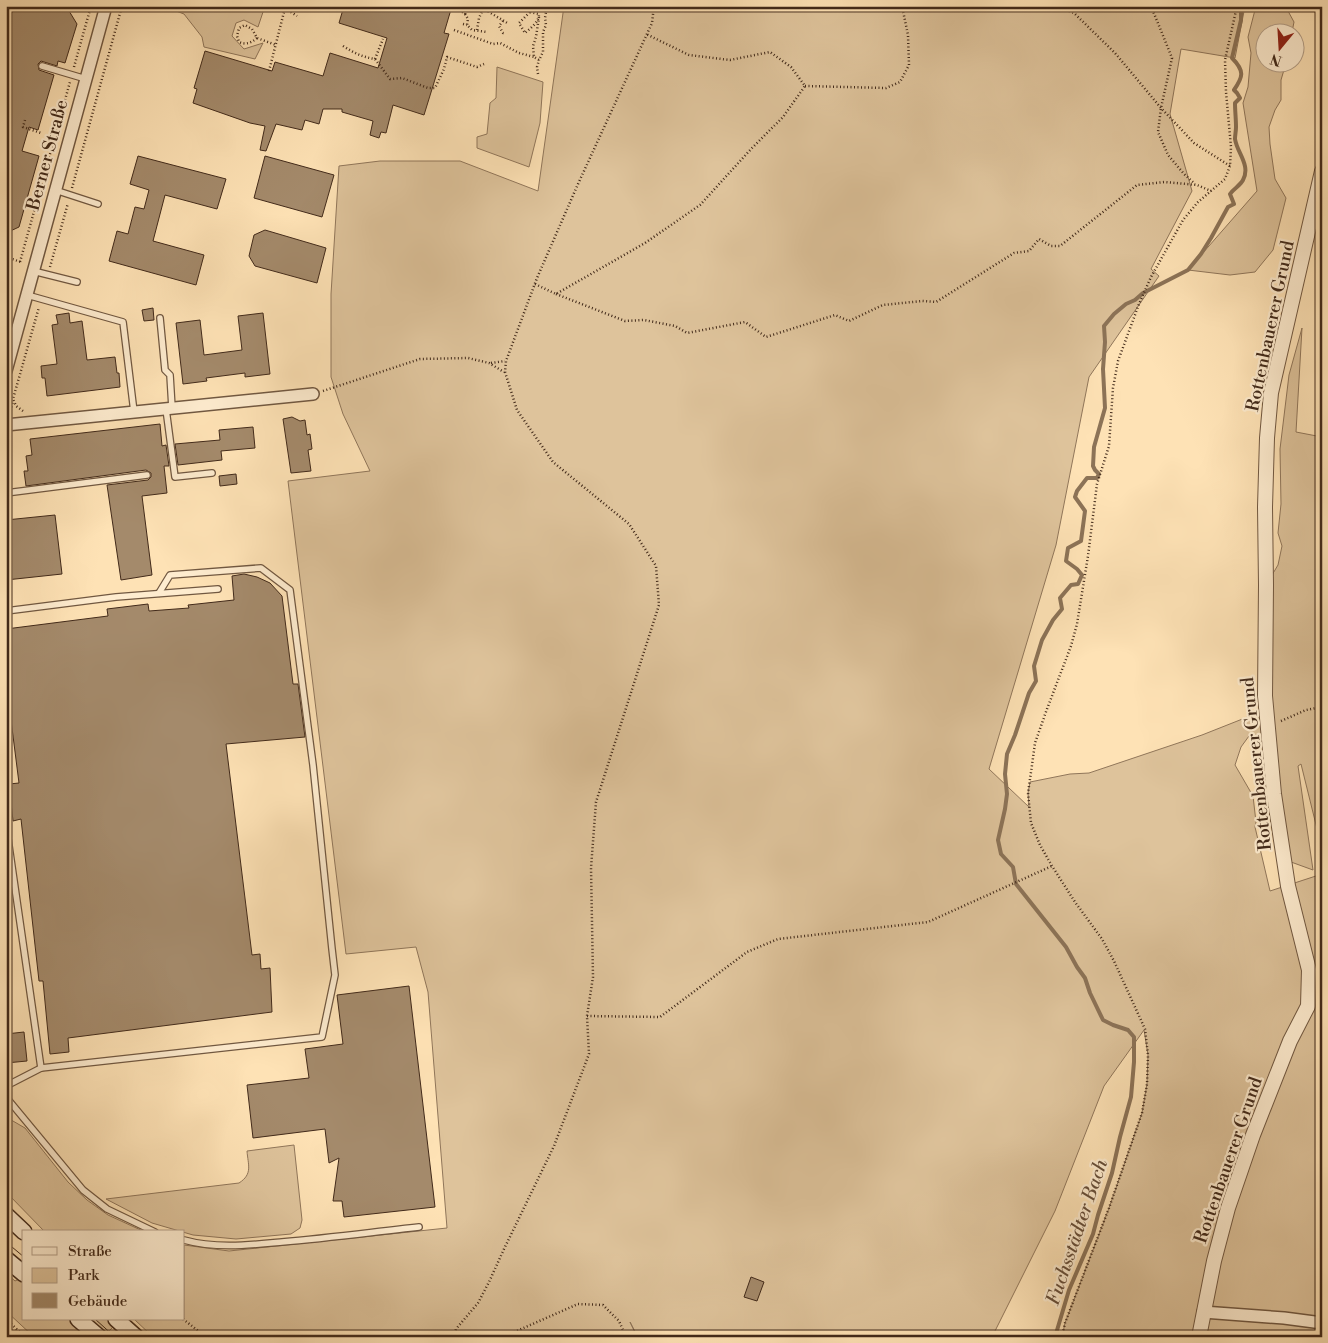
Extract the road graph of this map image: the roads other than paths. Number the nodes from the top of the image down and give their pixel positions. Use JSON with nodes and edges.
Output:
{"nodes":[{"id":1,"x":106,"y":6,"type":"edge"},
{"id":2,"x":42,"y":66,"type":"dead end"},
{"id":3,"x":86,"y":79,"type":"junction"},
{"id":4,"x":1322,"y":171,"type":"edge"},
{"id":5,"x":55,"y":190,"type":"junction"},
{"id":6,"x":98,"y":204,"type":"dead end"},
{"id":7,"x":34,"y":269,"type":"junction"},
{"id":8,"x":77,"y":282,"type":"dead end"},
{"id":9,"x":27,"y":294,"type":"junction"},
{"id":10,"x":160,"y":318,"type":"dead end"},
{"id":11,"x":11,"y":332,"type":"edge"},
{"id":12,"x":6,"y":371,"type":"edge"},
{"id":13,"x":313,"y":394,"type":"road end"},
{"id":14,"x":169,"y":408,"type":"junction"},
{"id":15,"x":134,"y":412,"type":"junction"},
{"id":16,"x":6,"y":425,"type":"edge"},
{"id":17,"x":212,"y":473,"type":"dead end"},
{"id":18,"x":147,"y":475,"type":"dead end"},
{"id":19,"x":6,"y":493,"type":"edge"},
{"id":20,"x":218,"y":589,"type":"dead end"},
{"id":21,"x":159,"y":594,"type":"junction"},
{"id":22,"x":6,"y":611,"type":"edge"},
{"id":23,"x":6,"y":824,"type":"edge"},
{"id":24,"x":41,"y":1068,"type":"junction"},
{"id":25,"x":6,"y":1086,"type":"edge"},
{"id":26,"x":6,"y":1097,"type":"edge"},
{"id":27,"x":6,"y":1215,"type":"edge"},
{"id":28,"x":419,"y":1226,"type":"dead end"},
{"id":29,"x":22,"y":1230,"type":"edge"},
{"id":30,"x":151,"y":1230,"type":"edge"},
{"id":31,"x":185,"y":1240,"type":"edge"},
{"id":32,"x":6,"y":1259,"type":"edge"},
{"id":33,"x":22,"y":1272,"type":"edge"},
{"id":34,"x":1203,"y":1312,"type":"junction"},
{"id":35,"x":79,"y":1320,"type":"edge"},
{"id":36,"x":117,"y":1320,"type":"edge"},
{"id":37,"x":1322,"y":1323,"type":"edge"},
{"id":38,"x":99,"y":1337,"type":"edge"},
{"id":39,"x":136,"y":1337,"type":"edge"},
{"id":40,"x":1198,"y":1337,"type":"edge"}],
"edges":[{"from":1,"to":3,"type":"street","name":"Berner Straße"},
{"from":2,"to":3,"type":"lane"},
{"from":3,"to":5,"type":"street","name":"Berner Straße"},
{"from":4,"to":34,"type":"street","name":"Rottenbauerer Grund"},
{"from":5,"to":6,"type":"lane"},
{"from":5,"to":7,"type":"street","name":"Berner Straße"},
{"from":7,"to":8,"type":"lane"},
{"from":7,"to":9,"type":"street","name":"Berner Straße"},
{"from":9,"to":11,"type":"street","name":"Berner Straße"},
{"from":9,"to":15,"type":"lane"},
{"from":10,"to":14,"type":"lane"},
{"from":11,"to":12,"type":"street","name":"Berner Straße"},
{"from":13,"to":14,"type":"street"},
{"from":14,"to":15,"type":"street"},
{"from":14,"to":17,"type":"lane"},
{"from":15,"to":16,"type":"street"},
{"from":18,"to":19,"type":"lane"},
{"from":20,"to":21,"type":"lane"},
{"from":21,"to":22,"type":"lane"},
{"from":21,"to":24,"type":"lane"},
{"from":23,"to":24,"type":"lane"},
{"from":24,"to":25,"type":"lane"},
{"from":26,"to":30,"type":"lane"},
{"from":27,"to":29,"type":"main road"},
{"from":28,"to":31,"type":"lane"},
{"from":32,"to":33,"type":"main road"},
{"from":34,"to":37,"type":"street"},
{"from":34,"to":40,"type":"street","name":"Rottenbauerer Grund"},
{"from":35,"to":38,"type":"main road"},
{"from":36,"to":39,"type":"main road"}]}
